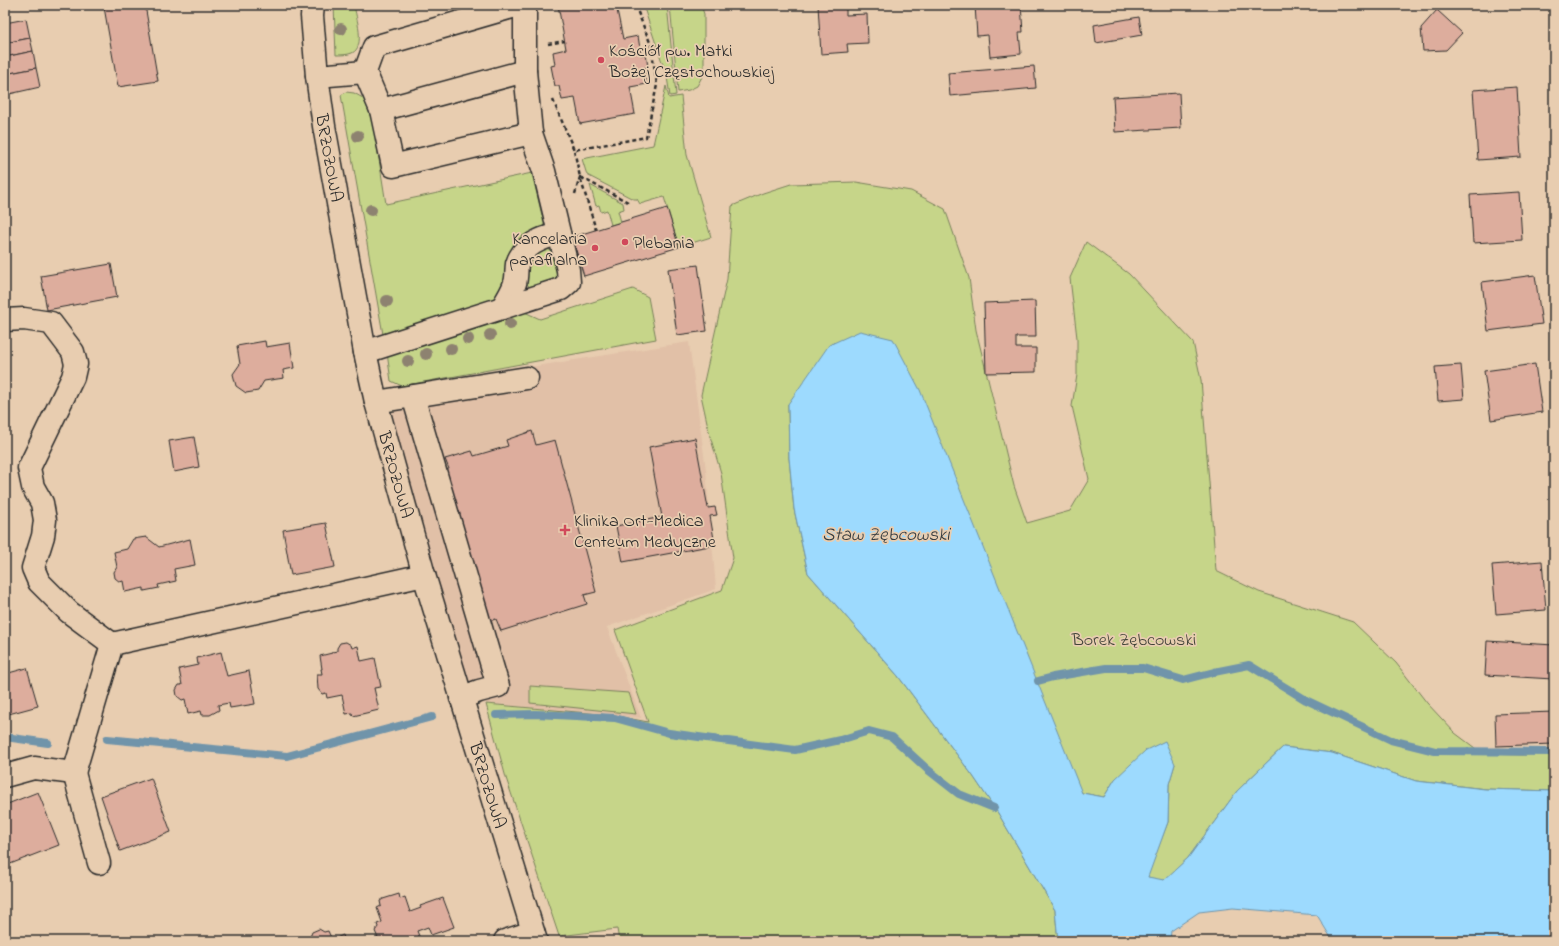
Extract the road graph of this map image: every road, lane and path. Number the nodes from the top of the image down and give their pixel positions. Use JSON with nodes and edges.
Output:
{"nodes":[{"id":1,"x":313,"y":5,"type":"edge"},
{"id":2,"x":519,"y":5,"type":"edge"},
{"id":3,"x":525,"y":5,"type":"edge"},
{"id":4,"x":635,"y":5,"type":"edge"},
{"id":5,"x":525,"y":71,"type":"junction"},
{"id":6,"x":365,"y":72,"type":"junction"},
{"id":7,"x":317,"y":76,"type":"junction"},
{"id":8,"x":551,"y":93,"type":"dead end"},
{"id":9,"x":381,"y":110,"type":"junction"},
{"id":10,"x":531,"y":133,"type":"junction"},
{"id":11,"x":574,"y":150,"type":"junction"},
{"id":12,"x":628,"y":202,"type":"dead end"},
{"id":13,"x":558,"y":234,"type":"junction"},
{"id":14,"x":502,"y":308,"type":"junction"},
{"id":15,"x":5,"y":320,"type":"edge"},
{"id":16,"x":365,"y":352,"type":"junction"},
{"id":17,"x":527,"y":378,"type":"dead end"},
{"id":18,"x":413,"y":396,"type":"junction"},
{"id":19,"x":376,"y":402,"type":"junction"},
{"id":20,"x":424,"y":576,"type":"junction"},
{"id":21,"x":112,"y":644,"type":"junction"},
{"id":22,"x":461,"y":698,"type":"junction"},
{"id":23,"x":74,"y":773,"type":"junction"},
{"id":24,"x":5,"y":776,"type":"edge"},
{"id":25,"x":99,"y":863,"type":"dead end"},
{"id":26,"x":534,"y":936,"type":"edge"},
{"id":27,"x":505,"y":941,"type":"edge"}],
"edges":[{"from":1,"to":7,"type":"street","name":"BRZOZOWA"},
{"from":2,"to":6,"type":"street"},
{"from":3,"to":5,"type":"street"},
{"from":4,"to":11,"type":"path"},
{"from":5,"to":9,"type":"street"},
{"from":5,"to":10,"type":"street"},
{"from":6,"to":7,"type":"street"},
{"from":6,"to":9,"type":"street"},
{"from":7,"to":16,"type":"street","name":"BRZOZOWA"},
{"from":8,"to":11,"type":"path"},
{"from":9,"to":10,"type":"street"},
{"from":10,"to":13,"type":"street"},
{"from":11,"to":12,"type":"path"},
{"from":13,"to":14,"type":"street"},
{"from":13,"to":14,"type":"street"},
{"from":14,"to":16,"type":"street"},
{"from":15,"to":21,"type":"street"},
{"from":16,"to":19,"type":"street","name":"BRZOZOWA"},
{"from":17,"to":18,"type":"street"},
{"from":18,"to":19,"type":"street"},
{"from":18,"to":22,"type":"street"},
{"from":19,"to":20,"type":"street","name":"BRZOZOWA"},
{"from":20,"to":21,"type":"street"},
{"from":20,"to":22,"type":"street","name":"BRZOZOWA"},
{"from":21,"to":23,"type":"street"},
{"from":22,"to":26,"type":"street","name":"BRZOZOWA"},
{"from":23,"to":24,"type":"street"},
{"from":23,"to":25,"type":"street"},
{"from":26,"to":27,"type":"street","name":"BRZOZOWA"}]}
